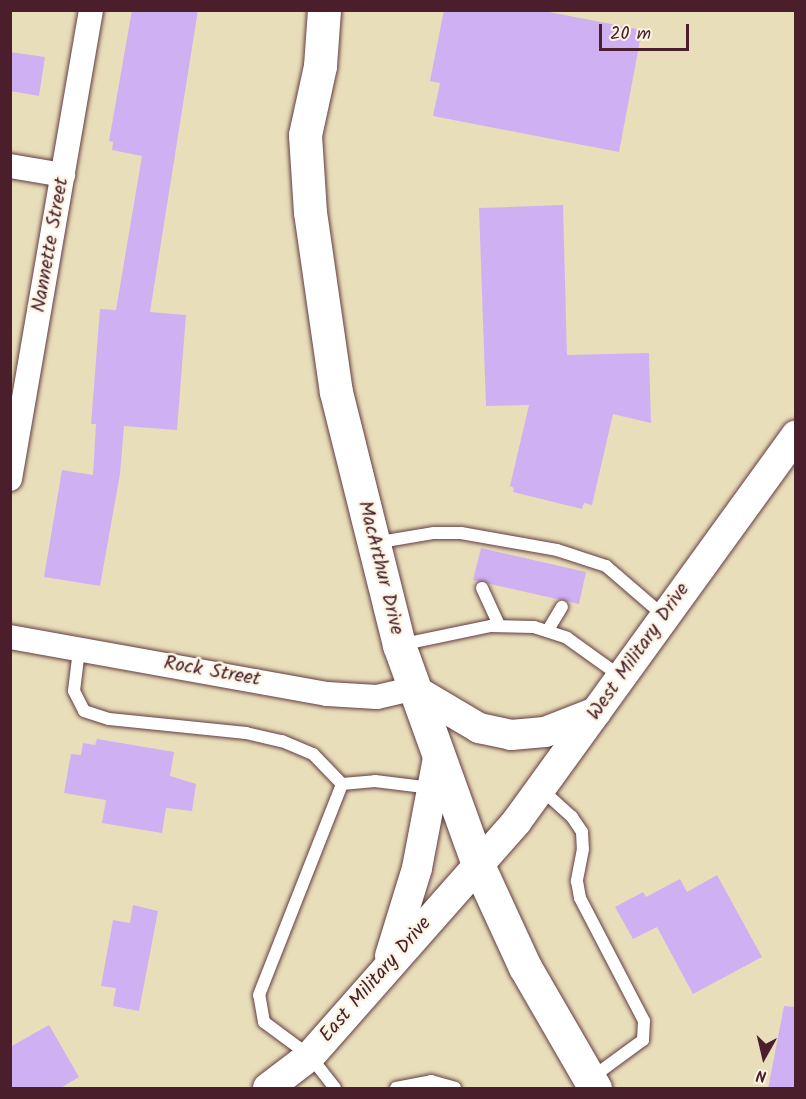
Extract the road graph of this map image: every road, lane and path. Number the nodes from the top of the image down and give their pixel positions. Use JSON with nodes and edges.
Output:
{"nodes":[{"id":1,"x":91,"y":10,"type":"edge"},
{"id":2,"x":324,"y":10,"type":"edge"},
{"id":3,"x":10,"y":166,"type":"edge"},
{"id":4,"x":63,"y":175,"type":"junction"},
{"id":5,"x":795,"y":435,"type":"edge"},
{"id":6,"x":10,"y":479,"type":"edge"},
{"id":7,"x":374,"y":543,"type":"junction"},
{"id":8,"x":482,"y":588,"type":"dead end"},
{"id":9,"x":562,"y":607,"type":"dead end"},
{"id":10,"x":664,"y":616,"type":"junction"},
{"id":11,"x":499,"y":625,"type":"junction"},
{"id":12,"x":549,"y":630,"type":"junction"},
{"id":13,"x":10,"y":637,"type":"edge"},
{"id":14,"x":399,"y":645,"type":"junction"},
{"id":15,"x":79,"y":650,"type":"junction"},
{"id":16,"x":621,"y":677,"type":"junction"},
{"id":17,"x":413,"y":689,"type":"junction"},
{"id":18,"x":596,"y":712,"type":"junction"},
{"id":19,"x":435,"y":773,"type":"junction"},
{"id":20,"x":342,"y":784,"type":"junction"},
{"id":21,"x":541,"y":789,"type":"junction"},
{"id":22,"x":478,"y":865,"type":"junction"},
{"id":23,"x":386,"y":967,"type":"junction"},
{"id":24,"x":310,"y":1056,"type":"junction"},
{"id":25,"x":588,"y":1085,"type":"edge"},
{"id":26,"x":268,"y":1089,"type":"edge"},
{"id":27,"x":334,"y":1089,"type":"edge"},
{"id":28,"x":396,"y":1089,"type":"edge"},
{"id":29,"x":455,"y":1089,"type":"edge"}],
"edges":[{"from":1,"to":4,"type":"street","name":"Nannette Street"},
{"from":2,"to":7,"type":"main road","name":"MacArthur Drive"},
{"from":3,"to":4,"type":"street"},
{"from":4,"to":6,"type":"street","name":"Nannette Street"},
{"from":5,"to":10,"type":"street","name":"West Military Drive"},
{"from":7,"to":10,"type":"lane"},
{"from":7,"to":14,"type":"main road","name":"MacArthur Drive"},
{"from":8,"to":11,"type":"lane"},
{"from":9,"to":12,"type":"lane"},
{"from":10,"to":16,"type":"street","name":"West Military Drive"},
{"from":11,"to":12,"type":"lane"},
{"from":11,"to":14,"type":"lane"},
{"from":12,"to":16,"type":"lane"},
{"from":13,"to":15,"type":"street","name":"Rock Street"},
{"from":14,"to":17,"type":"main road","name":"MacArthur Drive"},
{"from":15,"to":17,"type":"street","name":"Rock Street"},
{"from":15,"to":20,"type":"lane"},
{"from":16,"to":18,"type":"street","name":"West Military Drive"},
{"from":17,"to":18,"type":"street"},
{"from":17,"to":19,"type":"main road","name":"MacArthur Drive"},
{"from":18,"to":21,"type":"street","name":"West Military Drive"},
{"from":19,"to":20,"type":"lane"},
{"from":19,"to":22,"type":"main road","name":"MacArthur Drive"},
{"from":19,"to":23,"type":"street"},
{"from":20,"to":24,"type":"lane"},
{"from":21,"to":22,"type":"street","name":"West Military Drive"},
{"from":21,"to":25,"type":"lane"},
{"from":22,"to":23,"type":"street","name":"East Military Drive"},
{"from":22,"to":25,"type":"main road","name":"MacArthur Drive"},
{"from":23,"to":24,"type":"street","name":"East Military Drive"},
{"from":24,"to":26,"type":"street","name":"East Military Drive"},
{"from":24,"to":27,"type":"lane"},
{"from":28,"to":29,"type":"lane"}]}
